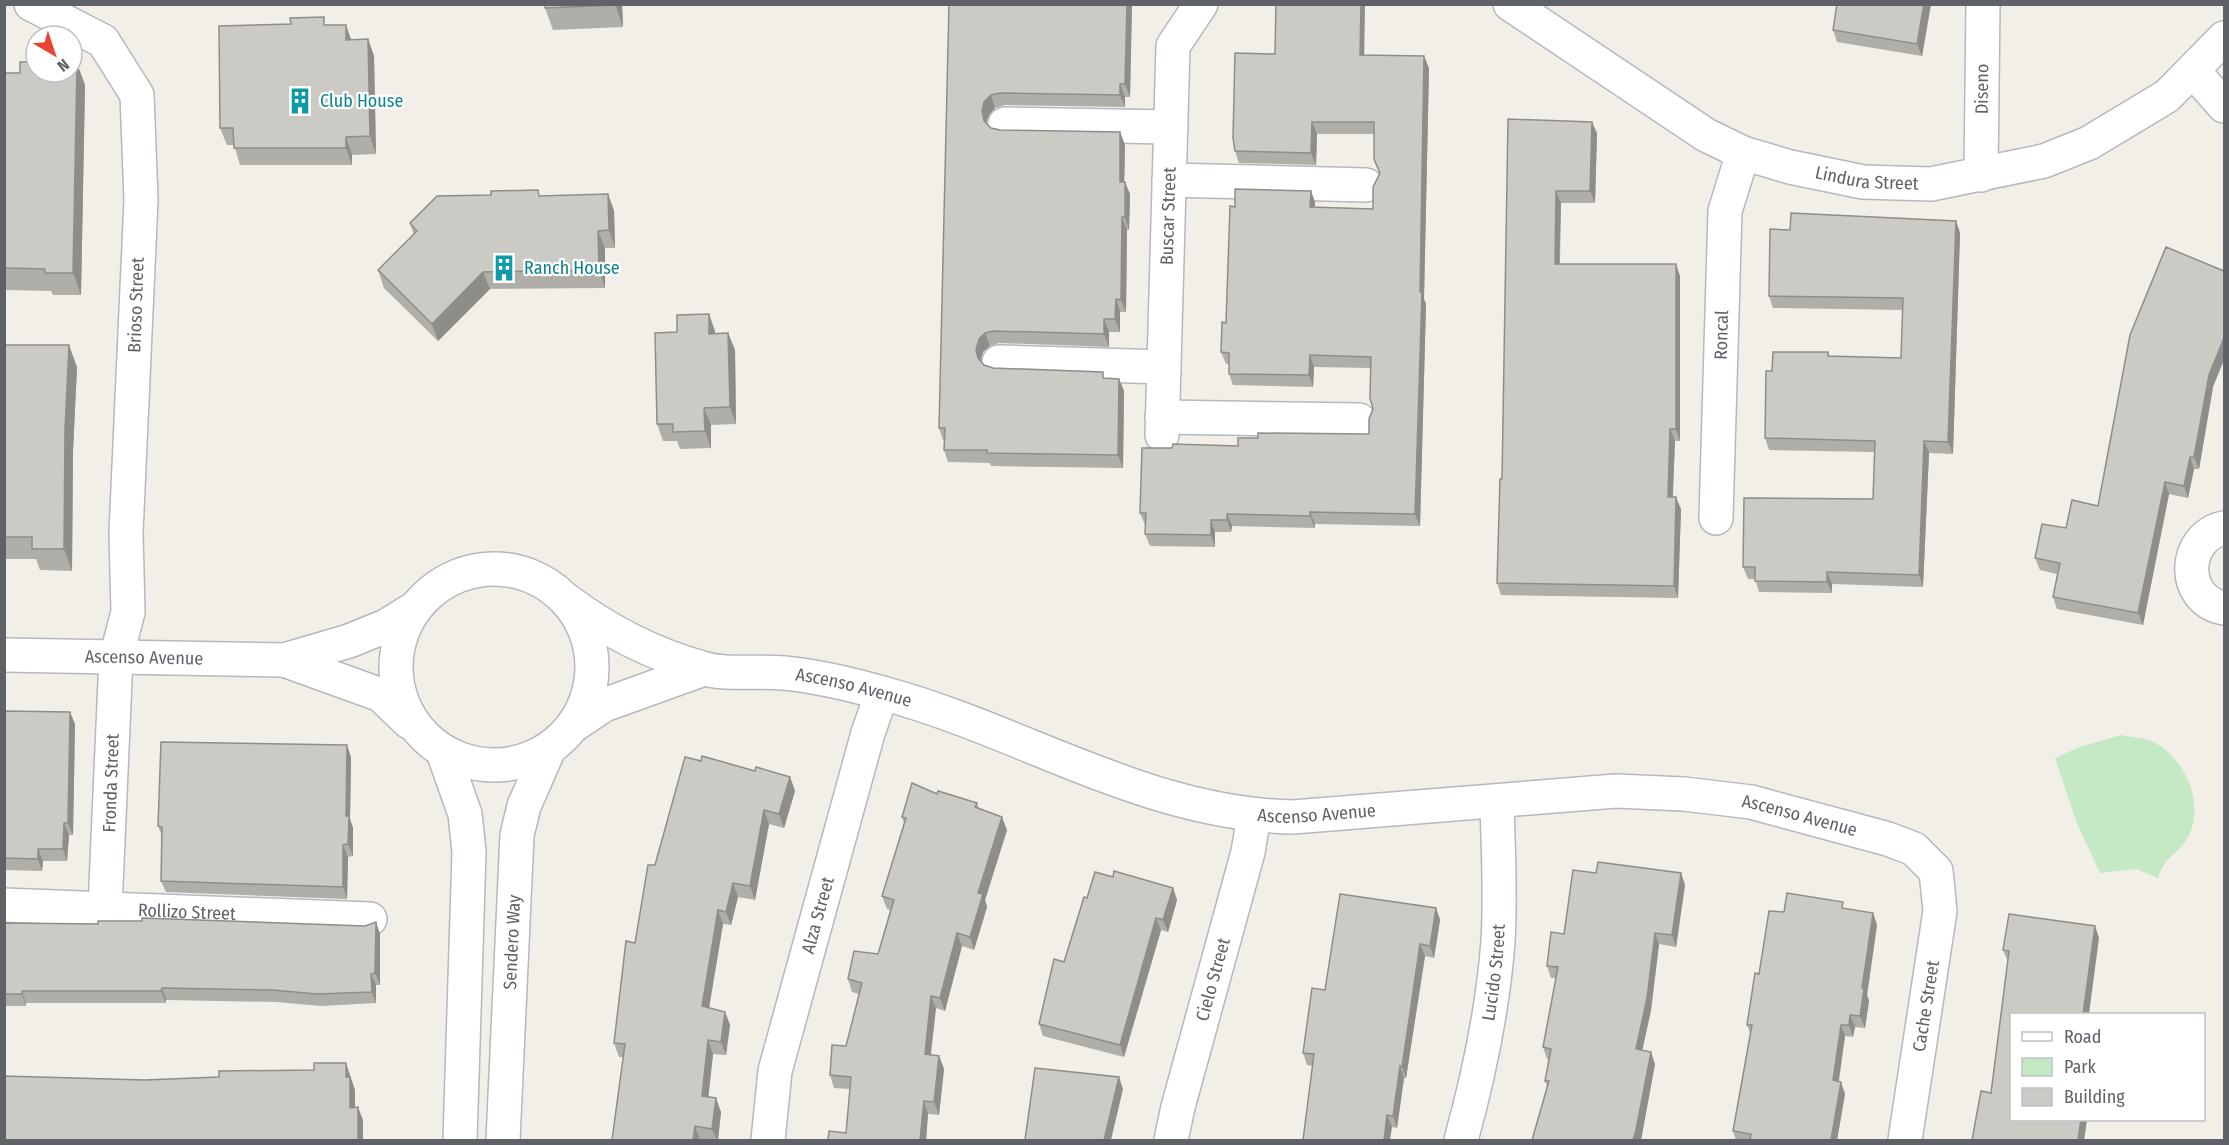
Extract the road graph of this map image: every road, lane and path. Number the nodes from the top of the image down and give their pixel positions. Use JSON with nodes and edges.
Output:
{"nodes":[{"id":1,"x":31,"y":4,"type":"edge"},
{"id":2,"x":1201,"y":4,"type":"edge"},
{"id":3,"x":1983,"y":4,"type":"edge"},
{"id":4,"x":1516,"y":6,"type":"edge"},
{"id":5,"x":2224,"y":38,"type":"edge"},
{"id":6,"x":2194,"y":72,"type":"junction"},
{"id":7,"x":2224,"y":106,"type":"edge"},
{"id":8,"x":1005,"y":124,"type":"dead end"},
{"id":9,"x":1171,"y":126,"type":"junction"},
{"id":10,"x":1743,"y":153,"type":"junction"},
{"id":11,"x":1981,"y":175,"type":"junction"},
{"id":12,"x":1169,"y":180,"type":"junction"},
{"id":13,"x":1366,"y":185,"type":"dead end"},
{"id":14,"x":999,"y":362,"type":"dead end"},
{"id":15,"x":1164,"y":367,"type":"junction"},
{"id":16,"x":1359,"y":420,"type":"dead end"},
{"id":17,"x":1716,"y":518,"type":"dead end"},
{"id":18,"x":2224,"y":528,"type":"edge"},
{"id":19,"x":565,"y":599,"type":"junction"},
{"id":20,"x":2224,"y":608,"type":"edge"},
{"id":21,"x":415,"y":609,"type":"junction"},
{"id":22,"x":4,"y":655,"type":"edge"},
{"id":23,"x":116,"y":658,"type":"junction"},
{"id":24,"x":284,"y":660,"type":"junction"},
{"id":25,"x":704,"y":669,"type":"junction"},
{"id":26,"x":882,"y":693,"type":"junction"},
{"id":27,"x":574,"y":725,"type":"junction"},
{"id":28,"x":433,"y":743,"type":"junction"},
{"id":29,"x":549,"y":748,"type":"junction"},
{"id":30,"x":1497,"y":802,"type":"junction"},
{"id":31,"x":1254,"y":816,"type":"junction"},
{"id":32,"x":1936,"y":871,"type":"joint"},
{"id":33,"x":4,"y":905,"type":"edge"},
{"id":34,"x":105,"y":908,"type":"junction"},
{"id":35,"x":370,"y":919,"type":"dead end"},
{"id":36,"x":460,"y":1140,"type":"edge"},
{"id":37,"x":503,"y":1140,"type":"edge"},
{"id":38,"x":768,"y":1140,"type":"edge"},
{"id":39,"x":1171,"y":1140,"type":"edge"},
{"id":40,"x":1461,"y":1140,"type":"edge"},
{"id":41,"x":1905,"y":1140,"type":"edge"}],
"edges":[{"from":1,"to":23,"type":"street","name":"Brioso Street"},
{"from":2,"to":9,"type":"street","name":"Buscar Street"},
{"from":3,"to":11,"type":"street","name":"Diseno"},
{"from":4,"to":10,"type":"street","name":"Lindura Street"},
{"from":5,"to":6,"type":"street","name":"Lindura Street"},
{"from":6,"to":7,"type":"street"},
{"from":6,"to":11,"type":"street","name":"Lindura Street"},
{"from":8,"to":9,"type":"street"},
{"from":9,"to":12,"type":"street","name":"Buscar Street"},
{"from":10,"to":11,"type":"street","name":"Lindura Street"},
{"from":10,"to":17,"type":"street","name":"Roncal"},
{"from":12,"to":13,"type":"street"},
{"from":12,"to":15,"type":"street","name":"Buscar Street"},
{"from":14,"to":15,"type":"street"},
{"from":15,"to":16,"type":"street","name":"Buscar Street"},
{"from":18,"to":20,"type":"street"},
{"from":19,"to":21,"type":"street","name":"Ascenso Avenue"},
{"from":19,"to":25,"type":"street","name":"Ascenso Avenue"},
{"from":19,"to":27,"type":"street","name":"Ascenso Avenue"},
{"from":21,"to":24,"type":"street","name":"Ascenso Avenue"},
{"from":21,"to":28,"type":"street","name":"Ascenso Avenue"},
{"from":22,"to":23,"type":"street","name":"Ascenso Avenue"},
{"from":23,"to":24,"type":"street","name":"Ascenso Avenue"},
{"from":23,"to":34,"type":"street","name":"Fronda Street"},
{"from":24,"to":28,"type":"street","name":"Ascenso Avenue"},
{"from":25,"to":26,"type":"street","name":"Ascenso Avenue"},
{"from":25,"to":27,"type":"street","name":"Ascenso Avenue"},
{"from":26,"to":31,"type":"street","name":"Ascenso Avenue"},
{"from":26,"to":38,"type":"street","name":"Alza Street"},
{"from":27,"to":29,"type":"street","name":"Ascenso Avenue"},
{"from":28,"to":29,"type":"street","name":"Ascenso Avenue"},
{"from":28,"to":36,"type":"street"},
{"from":29,"to":37,"type":"street","name":"Sendero Way"},
{"from":30,"to":31,"type":"street","name":"Ascenso Avenue"},
{"from":30,"to":32,"type":"street","name":"Ascenso Avenue"},
{"from":30,"to":40,"type":"street","name":"Lucido Street"},
{"from":31,"to":39,"type":"street","name":"Cielo Street"},
{"from":32,"to":41,"type":"street","name":"Cache Street"},
{"from":33,"to":34,"type":"street","name":"Rollizo Street"},
{"from":34,"to":35,"type":"street","name":"Rollizo Street"}]}
